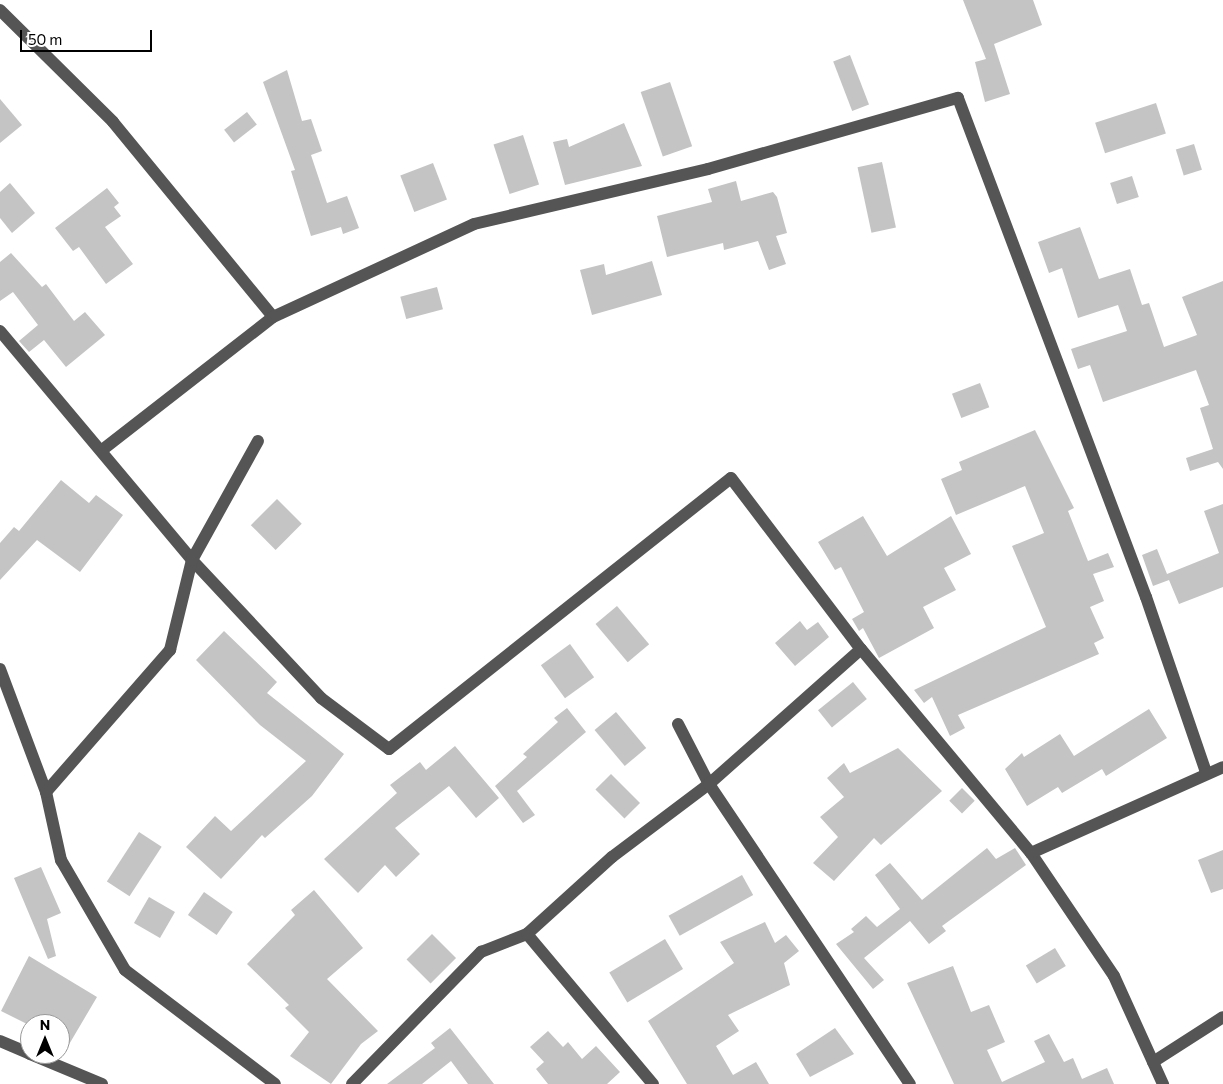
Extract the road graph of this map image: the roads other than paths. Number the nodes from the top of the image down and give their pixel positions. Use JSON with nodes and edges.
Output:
{"nodes":[{"id":1,"x":0,"y":10,"type":"edge"},
{"id":2,"x":273,"y":317,"type":"junction"},
{"id":3,"x":0,"y":330,"type":"edge"},
{"id":4,"x":258,"y":441,"type":"dead end"},
{"id":5,"x":102,"y":450,"type":"junction"},
{"id":6,"x":192,"y":560,"type":"junction"},
{"id":7,"x":861,"y":649,"type":"junction"},
{"id":8,"x":0,"y":669,"type":"edge"},
{"id":9,"x":678,"y":724,"type":"dead end"},
{"id":10,"x":1223,"y":766,"type":"edge"},
{"id":11,"x":1206,"y":772,"type":"junction"},
{"id":12,"x":709,"y":784,"type":"junction"},
{"id":13,"x":46,"y":792,"type":"junction"},
{"id":14,"x":1031,"y":853,"type":"junction"},
{"id":15,"x":527,"y":934,"type":"junction"},
{"id":16,"x":1223,"y":1018,"type":"edge"},
{"id":17,"x":0,"y":1041,"type":"edge"},
{"id":18,"x":20,"y":1050,"type":"edge"},
{"id":19,"x":1153,"y":1062,"type":"junction"},
{"id":20,"x":54,"y":1064,"type":"edge"},
{"id":21,"x":102,"y":1084,"type":"edge"},
{"id":22,"x":275,"y":1084,"type":"edge"},
{"id":23,"x":352,"y":1084,"type":"edge"},
{"id":24,"x":654,"y":1084,"type":"edge"},
{"id":25,"x":910,"y":1084,"type":"edge"},
{"id":26,"x":1163,"y":1084,"type":"edge"}],
"edges":[{"from":1,"to":2,"type":"street"},
{"from":2,"to":5,"type":"street"},
{"from":2,"to":11,"type":"street"},
{"from":3,"to":5,"type":"street"},
{"from":4,"to":6,"type":"street"},
{"from":5,"to":6,"type":"street"},
{"from":6,"to":7,"type":"street"},
{"from":6,"to":13,"type":"street"},
{"from":7,"to":12,"type":"street"},
{"from":7,"to":14,"type":"street"},
{"from":8,"to":13,"type":"street"},
{"from":9,"to":12,"type":"street"},
{"from":10,"to":11,"type":"street"},
{"from":11,"to":14,"type":"street"},
{"from":12,"to":15,"type":"street"},
{"from":12,"to":25,"type":"street"},
{"from":13,"to":22,"type":"street"},
{"from":14,"to":19,"type":"street"},
{"from":15,"to":23,"type":"street"},
{"from":15,"to":24,"type":"street"},
{"from":16,"to":19,"type":"street"},
{"from":17,"to":18,"type":"street"},
{"from":19,"to":26,"type":"street"},
{"from":20,"to":21,"type":"street"}]}
